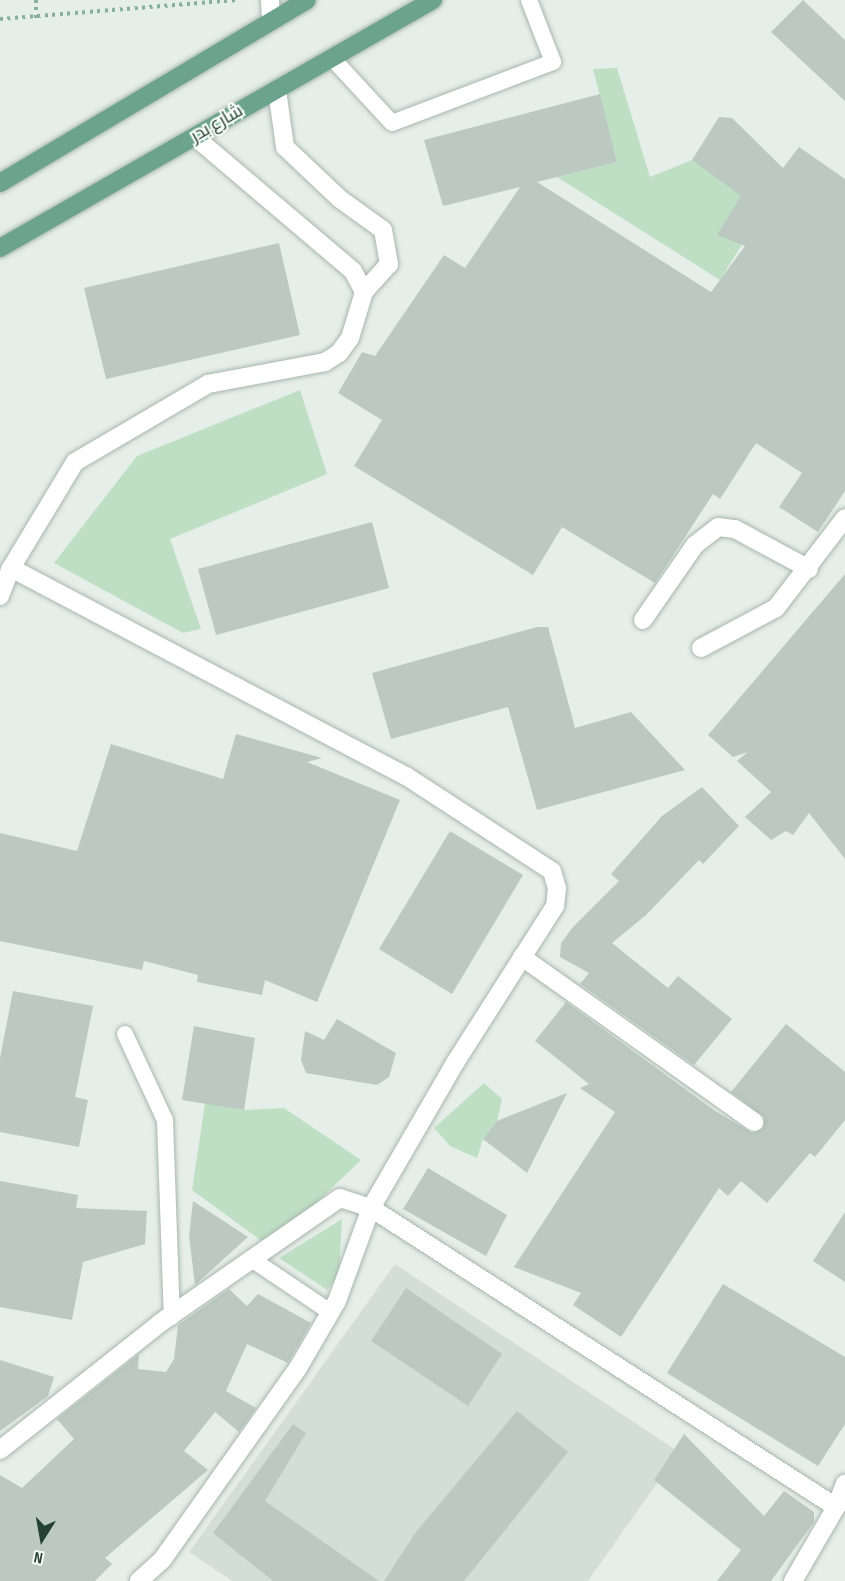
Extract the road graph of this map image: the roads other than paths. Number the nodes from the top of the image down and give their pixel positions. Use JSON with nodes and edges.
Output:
{"nodes":[{"id":1,"x":270,"y":0,"type":"edge"},
{"id":2,"x":306,"y":0,"type":"edge"},
{"id":3,"x":433,"y":0,"type":"edge"},
{"id":4,"x":529,"y":0,"type":"edge"},
{"id":5,"x":272,"y":20,"type":"junction"},
{"id":6,"x":332,"y":58,"type":"junction"},
{"id":7,"x":277,"y":90,"type":"junction"},
{"id":8,"x":195,"y":137,"type":"junction"},
{"id":9,"x":0,"y":183,"type":"edge"},
{"id":10,"x":0,"y":248,"type":"edge"},
{"id":11,"x":364,"y":292,"type":"junction"},
{"id":12,"x":845,"y":518,"type":"edge"},
{"id":13,"x":11,"y":568,"type":"junction"},
{"id":14,"x":809,"y":569,"type":"junction"},
{"id":15,"x":0,"y":596,"type":"edge"},
{"id":16,"x":643,"y":620,"type":"dead end"},
{"id":17,"x":701,"y":648,"type":"dead end"},
{"id":18,"x":522,"y":957,"type":"junction"},
{"id":19,"x":125,"y":1034,"type":"dead end"},
{"id":20,"x":754,"y":1122,"type":"dead end"},
{"id":21,"x":371,"y":1208,"type":"junction"},
{"id":22,"x":253,"y":1260,"type":"junction"},
{"id":23,"x":330,"y":1312,"type":"junction"},
{"id":24,"x":172,"y":1317,"type":"junction"},
{"id":25,"x":0,"y":1450,"type":"edge"},
{"id":26,"x":845,"y":1484,"type":"edge"},
{"id":27,"x":836,"y":1508,"type":"junction"},
{"id":28,"x":139,"y":1581,"type":"edge"},
{"id":29,"x":793,"y":1581,"type":"edge"}],
"edges":[{"from":1,"to":5,"type":"street"},
{"from":2,"to":5,"type":"main road"},
{"from":3,"to":6,"type":"main road","name":"شارع بدر"},
{"from":4,"to":6,"type":"lane"},
{"from":5,"to":9,"type":"main road"},
{"from":6,"to":7,"type":"main road","name":"شارع بدر"},
{"from":7,"to":8,"type":"main road","name":"شارع بدر"},
{"from":7,"to":11,"type":"street"},
{"from":8,"to":10,"type":"main road","name":"شارع بدر"},
{"from":8,"to":11,"type":"street"},
{"from":11,"to":13,"type":"street"},
{"from":12,"to":14,"type":"street"},
{"from":13,"to":15,"type":"street"},
{"from":13,"to":18,"type":"street"},
{"from":14,"to":16,"type":"street"},
{"from":14,"to":17,"type":"street"},
{"from":18,"to":20,"type":"street"},
{"from":18,"to":21,"type":"street"},
{"from":19,"to":24,"type":"lane"},
{"from":21,"to":22,"type":"street"},
{"from":21,"to":23,"type":"street"},
{"from":21,"to":27,"type":"street"},
{"from":22,"to":23,"type":"lane"},
{"from":22,"to":24,"type":"street"},
{"from":23,"to":28,"type":"street"},
{"from":24,"to":25,"type":"street"},
{"from":26,"to":27,"type":"street"},
{"from":27,"to":29,"type":"street"}]}
